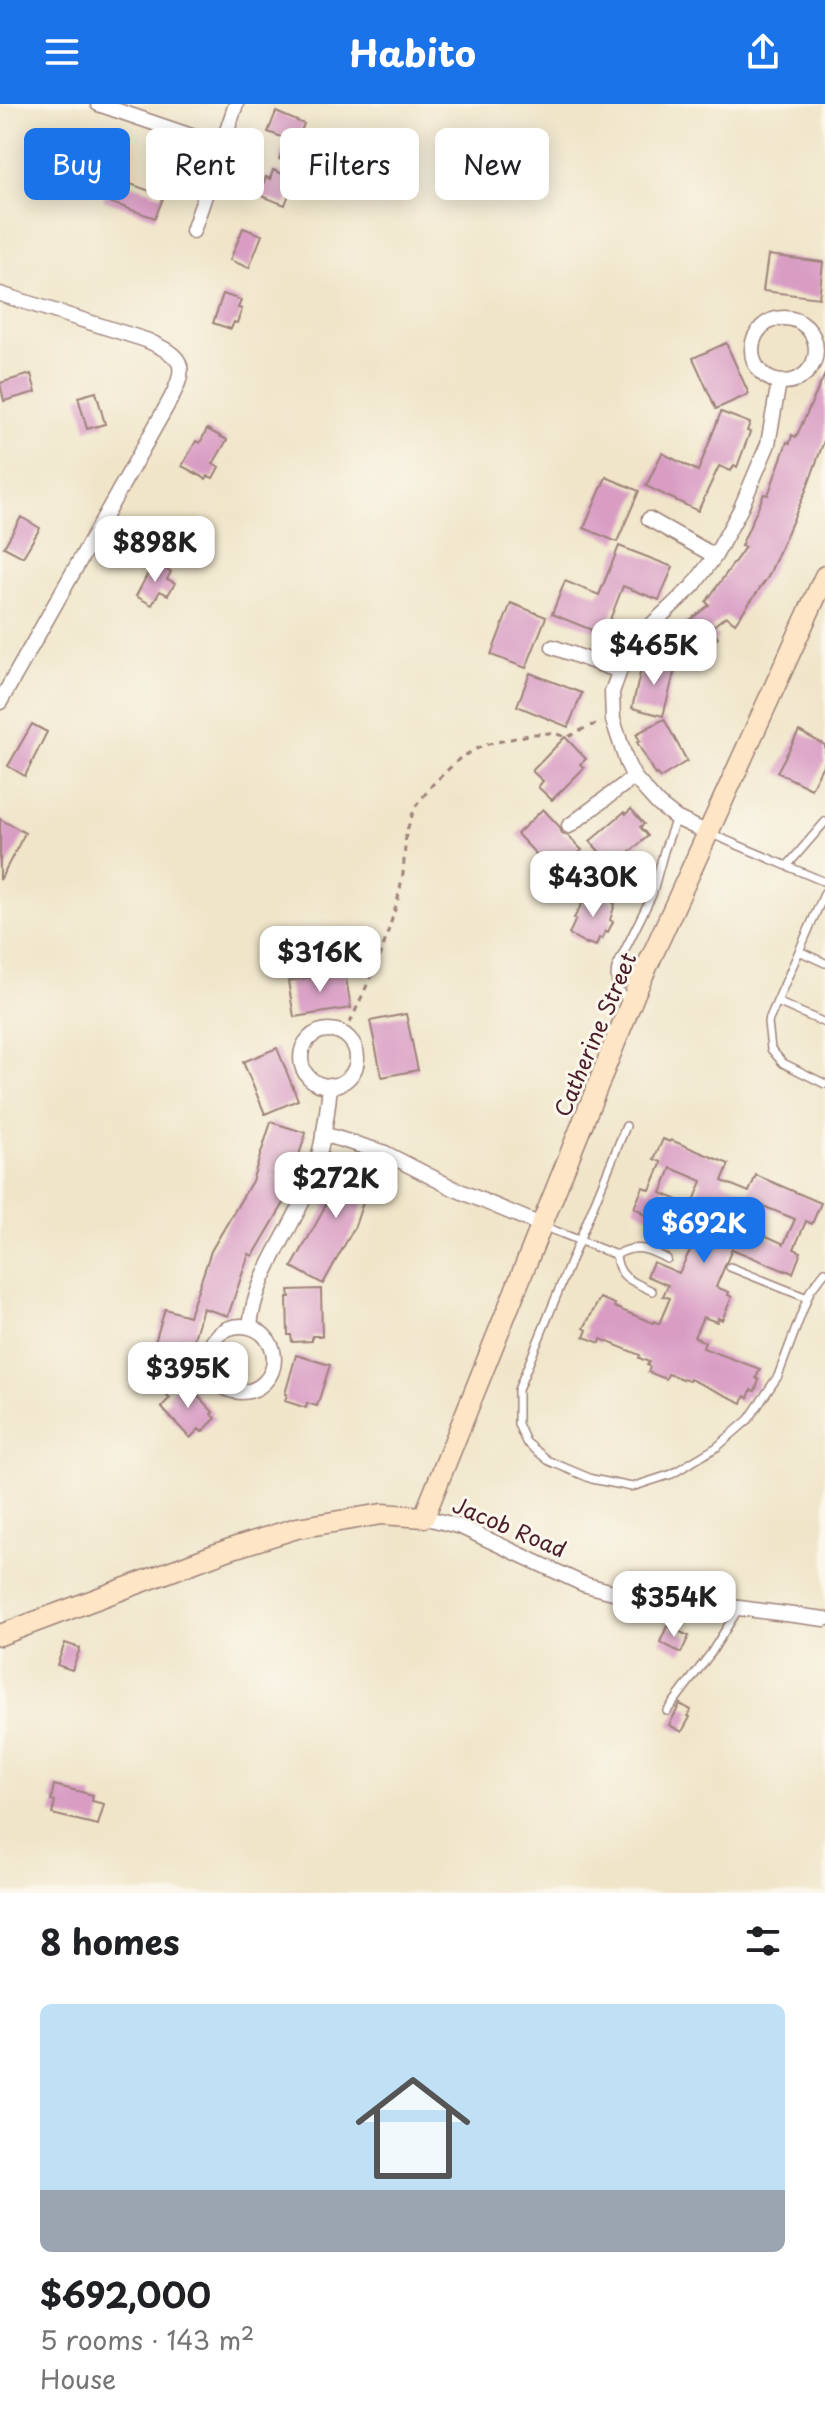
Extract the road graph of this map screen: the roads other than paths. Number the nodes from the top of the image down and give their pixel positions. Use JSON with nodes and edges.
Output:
{"nodes":[{"id":1,"x":98,"y":104,"type":"edge"},
{"id":2,"x":236,"y":104,"type":"edge"},
{"id":3,"x":168,"y":128,"type":"edge"},
{"id":4,"x":227,"y":128,"type":"edge"},
{"id":5,"x":203,"y":200,"type":"edge"},
{"id":6,"x":193,"y":231,"type":"dead end"},
{"id":7,"x":0,"y":294,"type":"edge"},
{"id":8,"x":779,"y":382,"type":"junction"},
{"id":9,"x":649,"y":519,"type":"dead end"},
{"id":10,"x":715,"y":556,"type":"junction"},
{"id":11,"x":825,"y":576,"type":"edge"},
{"id":12,"x":553,"y":647,"type":"dead end"},
{"id":13,"x":619,"y":671,"type":"junction"},
{"id":14,"x":0,"y":702,"type":"edge"},
{"id":15,"x":634,"y":777,"type":"junction"},
{"id":16,"x":676,"y":818,"type":"junction"},
{"id":17,"x":825,"y":822,"type":"edge"},
{"id":18,"x":569,"y":826,"type":"dead end"},
{"id":19,"x":708,"y":833,"type":"junction"},
{"id":20,"x":787,"y":866,"type":"junction"},
{"id":21,"x":825,"y":882,"type":"edge"},
{"id":22,"x":825,"y":892,"type":"edge"},
{"id":23,"x":799,"y":951,"type":"junction"},
{"id":24,"x":825,"y":963,"type":"edge"},
{"id":25,"x":777,"y":1002,"type":"junction"},
{"id":26,"x":631,"y":1004,"type":"junction"},
{"id":27,"x":825,"y":1023,"type":"edge"},
{"id":28,"x":825,"y":1084,"type":"edge"},
{"id":29,"x":330,"y":1085,"type":"junction"},
{"id":30,"x":626,"y":1126,"type":"dead end"},
{"id":31,"x":323,"y":1134,"type":"junction"},
{"id":32,"x":541,"y":1225,"type":"junction"},
{"id":33,"x":580,"y":1239,"type":"junction"},
{"id":34,"x":616,"y":1255,"type":"junction"},
{"id":35,"x":667,"y":1259,"type":"dead end"},
{"id":36,"x":730,"y":1267,"type":"dead end"},
{"id":37,"x":825,"y":1272,"type":"edge"},
{"id":38,"x":652,"y":1291,"type":"dead end"},
{"id":39,"x":807,"y":1298,"type":"junction"},
{"id":40,"x":250,"y":1327,"type":"junction"},
{"id":41,"x":424,"y":1517,"type":"junction"},
{"id":42,"x":739,"y":1608,"type":"junction"},
{"id":43,"x":825,"y":1619,"type":"edge"},
{"id":44,"x":0,"y":1635,"type":"edge"},
{"id":45,"x":667,"y":1711,"type":"dead end"}],
"edges":[{"from":1,"to":3,"type":"street"},
{"from":2,"to":4,"type":"street"},
{"from":5,"to":6,"type":"street"},
{"from":7,"to":14,"type":"street"},
{"from":8,"to":8,"type":"street"},
{"from":8,"to":10,"type":"street"},
{"from":9,"to":10,"type":"street"},
{"from":10,"to":13,"type":"street"},
{"from":11,"to":19,"type":"street","name":"Catherine Street"},
{"from":12,"to":13,"type":"street"},
{"from":13,"to":15,"type":"street"},
{"from":15,"to":16,"type":"street"},
{"from":15,"to":18,"type":"street"},
{"from":16,"to":19,"type":"street"},
{"from":16,"to":26,"type":"lane"},
{"from":17,"to":20,"type":"lane"},
{"from":19,"to":20,"type":"lane"},
{"from":19,"to":26,"type":"street","name":"Catherine Street"},
{"from":20,"to":21,"type":"lane"},
{"from":22,"to":23,"type":"lane"},
{"from":23,"to":24,"type":"lane"},
{"from":23,"to":25,"type":"lane"},
{"from":25,"to":27,"type":"lane"},
{"from":25,"to":28,"type":"lane"},
{"from":26,"to":32,"type":"street","name":"Catherine Street"},
{"from":29,"to":29,"type":"street"},
{"from":29,"to":31,"type":"street"},
{"from":30,"to":33,"type":"lane"},
{"from":31,"to":32,"type":"street"},
{"from":31,"to":40,"type":"street"},
{"from":32,"to":33,"type":"lane"},
{"from":32,"to":41,"type":"street","name":"Catherine Street"},
{"from":33,"to":34,"type":"lane"},
{"from":33,"to":39,"type":"lane"},
{"from":34,"to":35,"type":"lane"},
{"from":34,"to":38,"type":"lane"},
{"from":36,"to":39,"type":"lane"},
{"from":37,"to":39,"type":"lane"},
{"from":40,"to":40,"type":"street"},
{"from":41,"to":42,"type":"street","name":"Jacob Road"},
{"from":41,"to":44,"type":"street","name":"Jacob Road"},
{"from":42,"to":43,"type":"street","name":"Jacob Road"},
{"from":42,"to":45,"type":"lane"}]}
